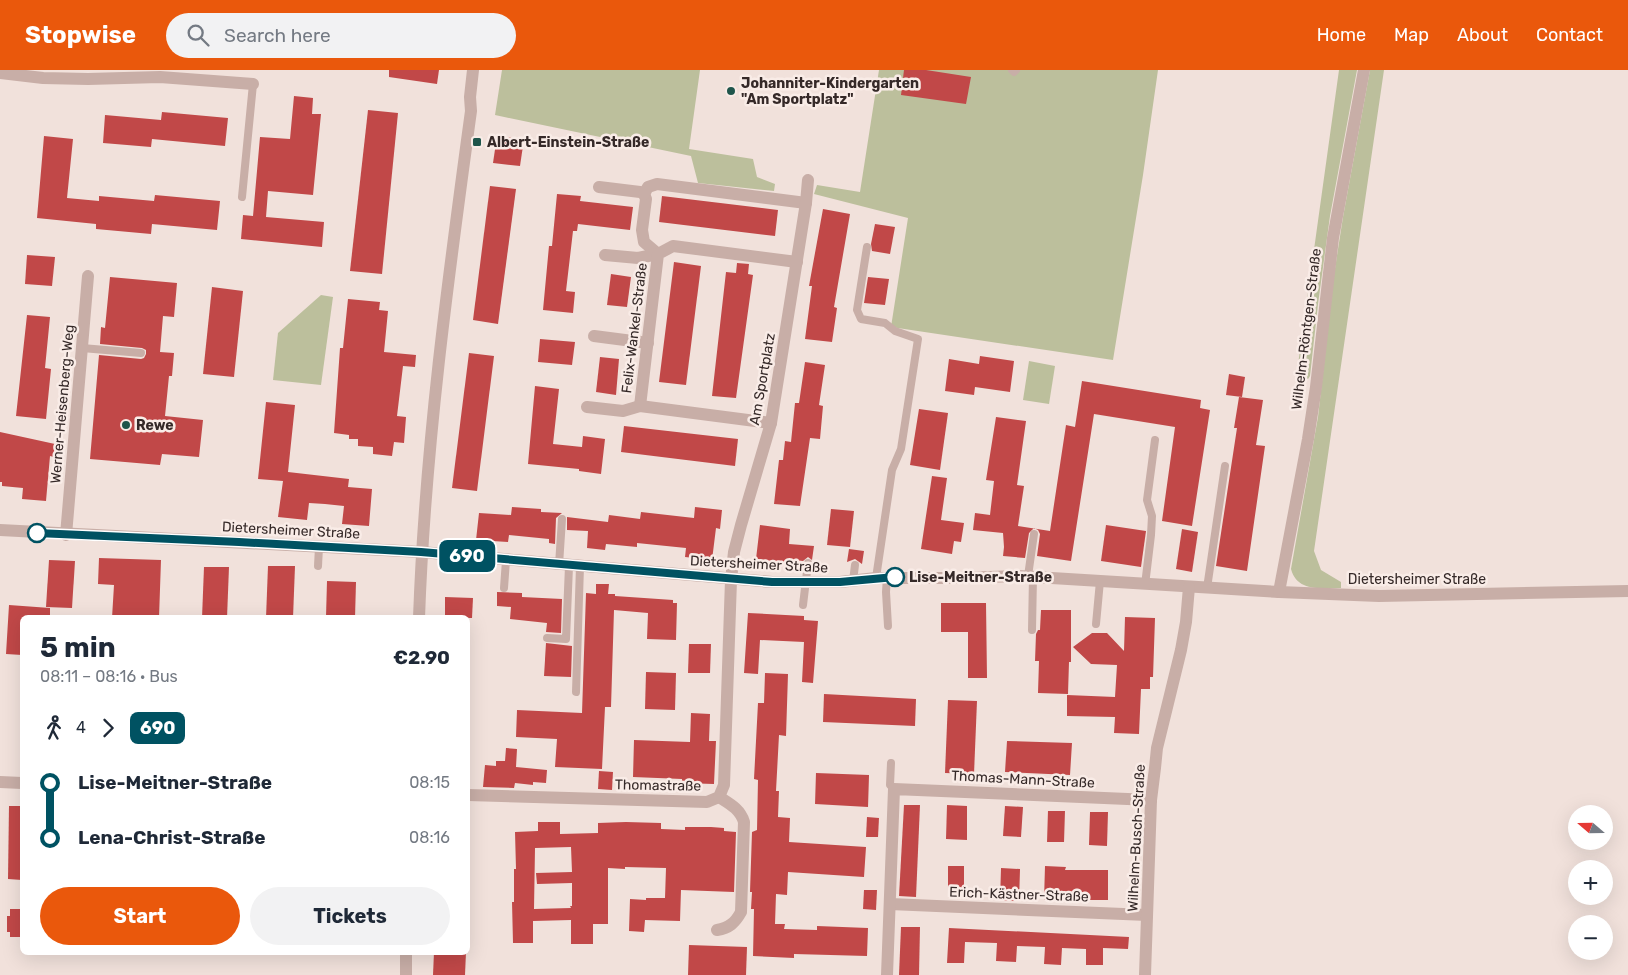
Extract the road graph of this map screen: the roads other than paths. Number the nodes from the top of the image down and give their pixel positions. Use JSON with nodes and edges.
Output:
{"nodes":[{"id":1,"x":473,"y":70,"type":"edge"},
{"id":2,"x":1364,"y":70,"type":"edge"},
{"id":3,"x":0,"y":73,"type":"edge"},
{"id":4,"x":253,"y":84,"type":"joint"},
{"id":5,"x":808,"y":180,"type":"dead end"},
{"id":6,"x":599,"y":186,"type":"dead end"},
{"id":7,"x":644,"y":194,"type":"junction"},
{"id":8,"x":242,"y":197,"type":"dead end"},
{"id":9,"x":806,"y":203,"type":"junction"},
{"id":10,"x":867,"y":247,"type":"dead end"},
{"id":11,"x":658,"y":254,"type":"junction"},
{"id":12,"x":605,"y":255,"type":"dead end"},
{"id":13,"x":797,"y":262,"type":"junction"},
{"id":14,"x":88,"y":276,"type":"dead end"},
{"id":15,"x":594,"y":336,"type":"dead end"},
{"id":16,"x":648,"y":342,"type":"junction"},
{"id":17,"x":82,"y":348,"type":"junction"},
{"id":18,"x":141,"y":353,"type":"dead end"},
{"id":19,"x":640,"y":406,"type":"junction"},
{"id":20,"x":587,"y":407,"type":"dead end"},
{"id":21,"x":771,"y":422,"type":"junction"},
{"id":22,"x":1155,"y":440,"type":"dead end"},
{"id":23,"x":1225,"y":466,"type":"dead end"},
{"id":24,"x":562,"y":519,"type":"dead end"},
{"id":25,"x":0,"y":530,"type":"edge"},
{"id":26,"x":1034,"y":534,"type":"dead end"},
{"id":27,"x":66,"y":535,"type":"junction"},
{"id":28,"x":319,"y":547,"type":"junction"},
{"id":29,"x":421,"y":552,"type":"junction"},
{"id":30,"x":506,"y":560,"type":"junction"},
{"id":31,"x":808,"y":563,"type":"dead end"},
{"id":32,"x":855,"y":565,"type":"dead end"},
{"id":33,"x":318,"y":566,"type":"dead end"},
{"id":34,"x":569,"y":566,"type":"junction"},
{"id":35,"x":1030,"y":576,"type":"junction"},
{"id":36,"x":882,"y":578,"type":"junction"},
{"id":37,"x":731,"y":580,"type":"junction"},
{"id":38,"x":853,"y":581,"type":"junction"},
{"id":39,"x":1100,"y":581,"type":"junction"},
{"id":40,"x":806,"y":582,"type":"junction"},
{"id":41,"x":1145,"y":585,"type":"junction"},
{"id":42,"x":1189,"y":587,"type":"junction"},
{"id":43,"x":504,"y":588,"type":"dead end"},
{"id":44,"x":1207,"y":588,"type":"junction"},
{"id":45,"x":1279,"y":592,"type":"junction"},
{"id":46,"x":1628,"y":592,"type":"edge"},
{"id":47,"x":803,"y":605,"type":"dead end"},
{"id":48,"x":418,"y":615,"type":"edge"},
{"id":49,"x":1096,"y":624,"type":"dead end"},
{"id":50,"x":888,"y":626,"type":"dead end"},
{"id":51,"x":1032,"y":630,"type":"dead end"},
{"id":52,"x":546,"y":638,"type":"dead end"},
{"id":53,"x":576,"y":692,"type":"dead end"},
{"id":54,"x":891,"y":763,"type":"dead end"},
{"id":55,"x":0,"y":782,"type":"edge"},
{"id":56,"x":20,"y":783,"type":"edge"},
{"id":57,"x":894,"y":788,"type":"junction"},
{"id":58,"x":470,"y":795,"type":"edge"},
{"id":59,"x":719,"y":797,"type":"junction"},
{"id":60,"x":1151,"y":800,"type":"junction"},
{"id":61,"x":890,"y":904,"type":"junction"},
{"id":62,"x":1147,"y":915,"type":"junction"},
{"id":63,"x":717,"y":930,"type":"dead end"},
{"id":64,"x":406,"y":955,"type":"edge"},
{"id":65,"x":406,"y":975,"type":"edge"},
{"id":66,"x":886,"y":975,"type":"edge"},
{"id":67,"x":1145,"y":975,"type":"edge"}],
"edges":[{"from":1,"to":29,"type":"street"},
{"from":2,"to":45,"type":"street","name":"Wilhelm-Röntgen-Straße"},
{"from":3,"to":4,"type":"street"},
{"from":4,"to":8,"type":"lane"},
{"from":5,"to":9,"type":"street","name":"Am Sportplatz"},
{"from":6,"to":7,"type":"street"},
{"from":7,"to":9,"type":"street"},
{"from":7,"to":11,"type":"street","name":"Felix-Wankel-Straße"},
{"from":9,"to":13,"type":"street","name":"Am Sportplatz"},
{"from":10,"to":36,"type":"lane"},
{"from":11,"to":12,"type":"street","name":"Felix-Wankel-Straße"},
{"from":11,"to":13,"type":"street","name":"Felix-Wankel-Straße"},
{"from":11,"to":16,"type":"street","name":"Felix-Wankel-Straße"},
{"from":13,"to":21,"type":"street","name":"Am Sportplatz"},
{"from":14,"to":17,"type":"street","name":"Werner-Heisenberg-Weg"},
{"from":15,"to":16,"type":"street"},
{"from":16,"to":19,"type":"street","name":"Felix-Wankel-Straße"},
{"from":17,"to":18,"type":"lane"},
{"from":17,"to":27,"type":"street","name":"Werner-Heisenberg-Weg"},
{"from":19,"to":20,"type":"street","name":"Felix-Wankel-Straße"},
{"from":19,"to":21,"type":"street","name":"Felix-Wankel-Straße"},
{"from":21,"to":37,"type":"street","name":"Am Sportplatz"},
{"from":22,"to":41,"type":"lane"},
{"from":23,"to":44,"type":"lane"},
{"from":24,"to":34,"type":"lane"},
{"from":25,"to":27,"type":"street","name":"Dietersheimer Straße"},
{"from":26,"to":35,"type":"lane"},
{"from":27,"to":28,"type":"street","name":"Dietersheimer Straße"},
{"from":28,"to":29,"type":"street","name":"Dietersheimer Straße"},
{"from":28,"to":33,"type":"lane"},
{"from":29,"to":30,"type":"street","name":"Dietersheimer Straße"},
{"from":29,"to":48,"type":"street"},
{"from":30,"to":34,"type":"street","name":"Dietersheimer Straße"},
{"from":30,"to":43,"type":"lane"},
{"from":31,"to":40,"type":"lane"},
{"from":32,"to":38,"type":"lane"},
{"from":34,"to":37,"type":"street","name":"Dietersheimer Straße"},
{"from":34,"to":52,"type":"lane"},
{"from":34,"to":53,"type":"lane"},
{"from":35,"to":36,"type":"street","name":"Dietersheimer Straße"},
{"from":35,"to":39,"type":"street","name":"Dietersheimer Straße"},
{"from":35,"to":51,"type":"lane"},
{"from":36,"to":38,"type":"street","name":"Dietersheimer Straße"},
{"from":36,"to":50,"type":"lane"},
{"from":37,"to":40,"type":"street","name":"Dietersheimer Straße"},
{"from":37,"to":59,"type":"street","name":"Thomastraße"},
{"from":38,"to":40,"type":"street","name":"Dietersheimer Straße"},
{"from":39,"to":41,"type":"street","name":"Dietersheimer Straße"},
{"from":39,"to":49,"type":"lane"},
{"from":40,"to":47,"type":"lane"},
{"from":41,"to":42,"type":"street","name":"Dietersheimer Straße"},
{"from":42,"to":44,"type":"street","name":"Dietersheimer Straße"},
{"from":42,"to":60,"type":"street","name":"Wilhelm-Busch-Straße"},
{"from":44,"to":45,"type":"street","name":"Dietersheimer Straße"},
{"from":45,"to":46,"type":"street","name":"Dietersheimer Straße"},
{"from":54,"to":57,"type":"lane"},
{"from":55,"to":56,"type":"street"},
{"from":57,"to":60,"type":"street","name":"Thomas-Mann-Straße"},
{"from":57,"to":61,"type":"street"},
{"from":58,"to":59,"type":"street","name":"Thomastraße"},
{"from":59,"to":63,"type":"street"},
{"from":60,"to":62,"type":"street","name":"Wilhelm-Busch-Straße"},
{"from":61,"to":62,"type":"street","name":"Erich-Kästner-Straße"},
{"from":61,"to":66,"type":"street"},
{"from":62,"to":67,"type":"street","name":"Wilhelm-Busch-Straße"},
{"from":64,"to":65,"type":"street"}]}
